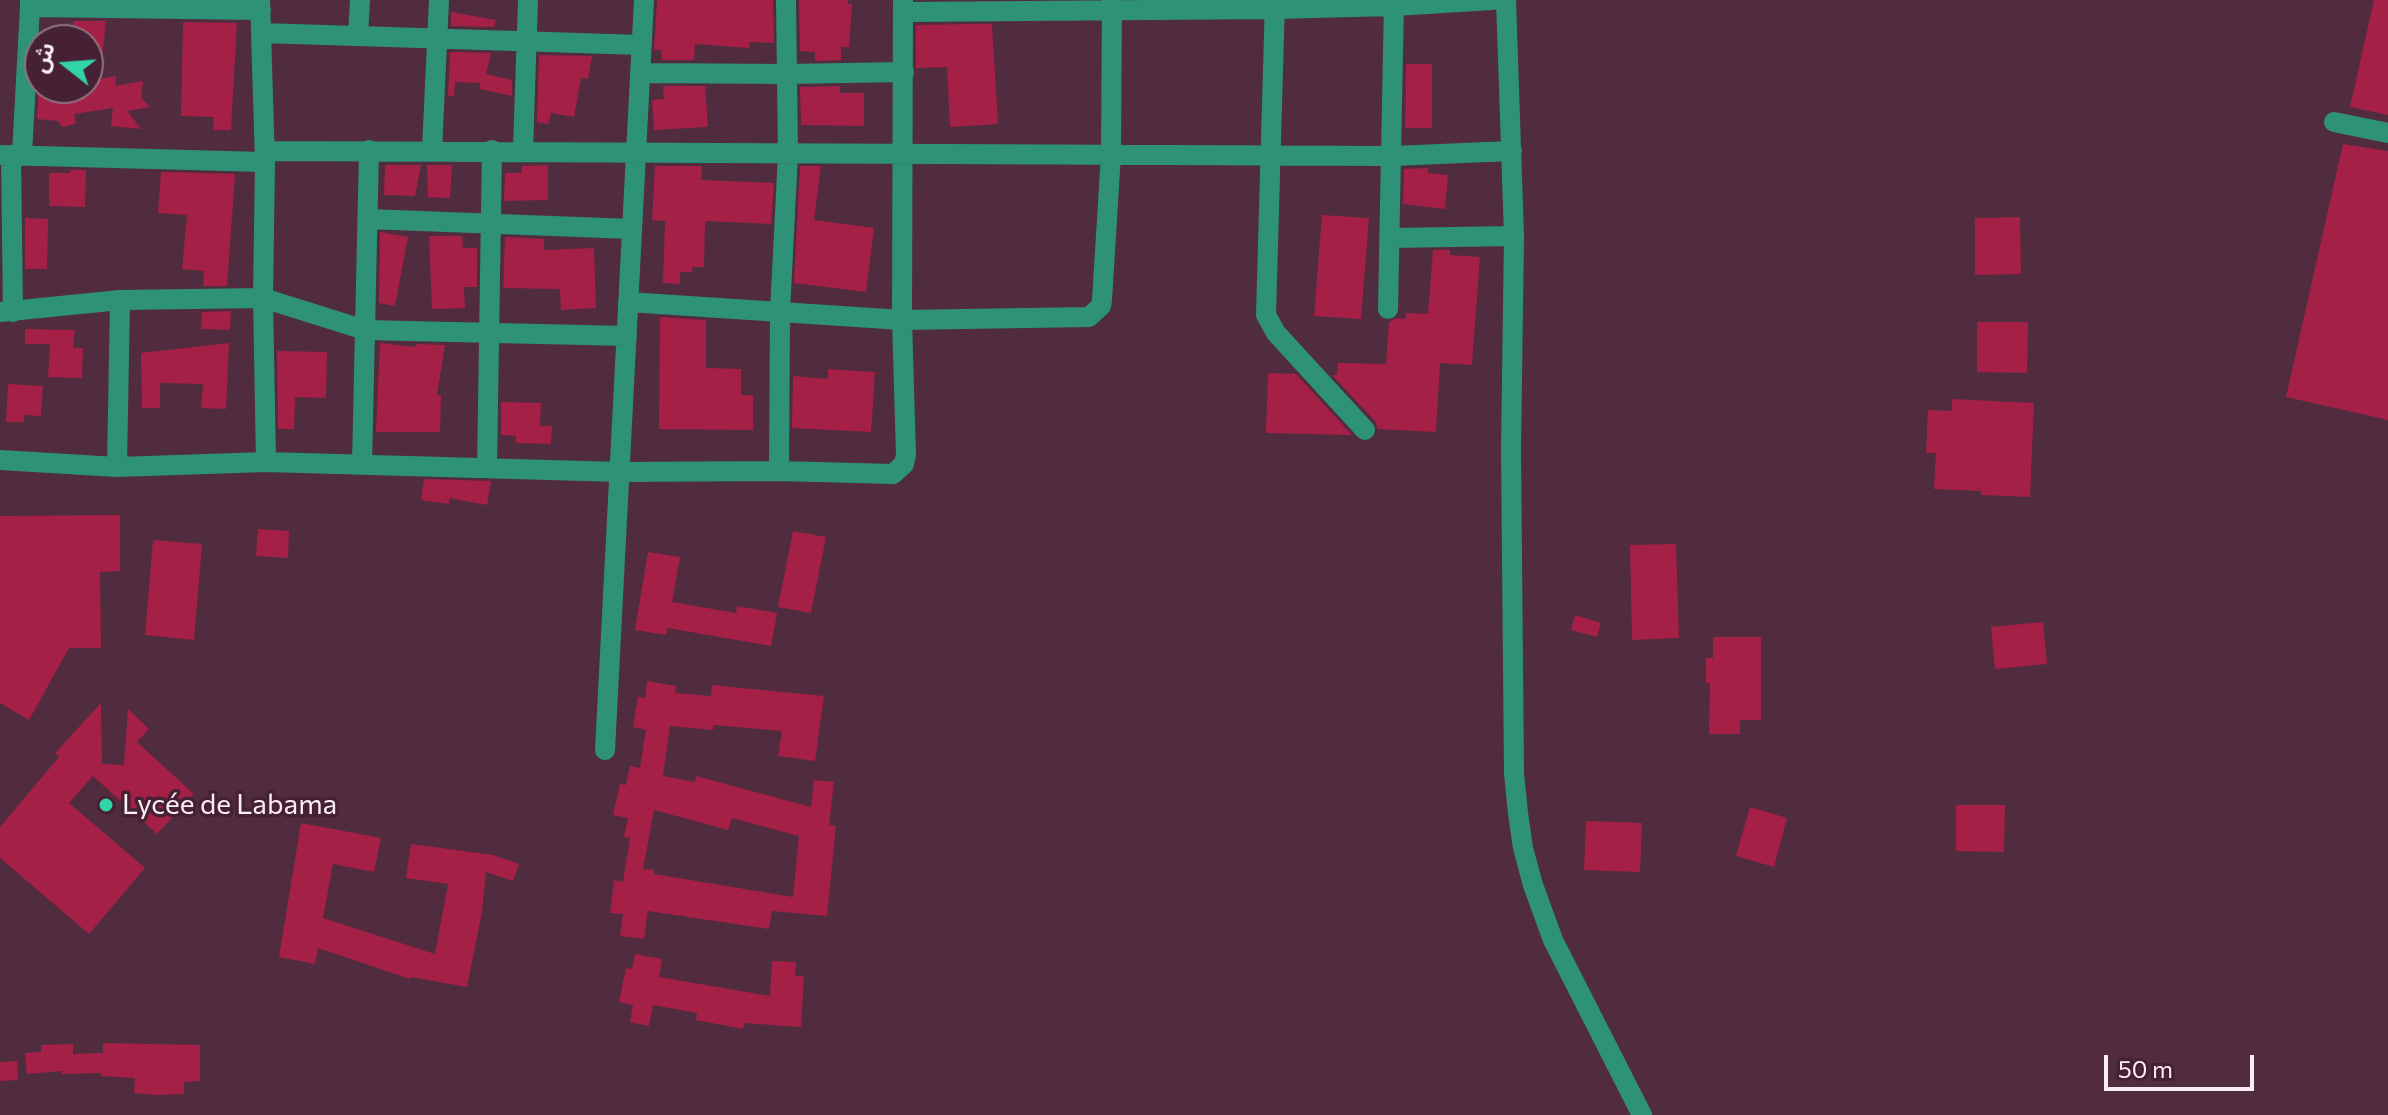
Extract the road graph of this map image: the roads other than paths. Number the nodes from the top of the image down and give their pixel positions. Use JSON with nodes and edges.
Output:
{"nodes":[{"id":1,"x":360,"y":0,"type":"edge"},
{"id":2,"x":439,"y":0,"type":"edge"},
{"id":3,"x":528,"y":0,"type":"edge"},
{"id":4,"x":644,"y":0,"type":"edge"},
{"id":5,"x":786,"y":0,"type":"edge"},
{"id":6,"x":1492,"y":0,"type":"edge"},
{"id":7,"x":1506,"y":0,"type":"edge"},
{"id":8,"x":30,"y":3,"type":"edge"},
{"id":9,"x":1394,"y":3,"type":"edge"},
{"id":10,"x":117,"y":4,"type":"edge"},
{"id":11,"x":1112,"y":4,"type":"edge"},
{"id":12,"x":260,"y":5,"type":"edge"},
{"id":13,"x":1274,"y":5,"type":"edge"},
{"id":14,"x":903,"y":6,"type":"edge"},
{"id":15,"x":262,"y":33,"type":"junction"},
{"id":16,"x":358,"y":36,"type":"junction"},
{"id":17,"x":438,"y":39,"type":"junction"},
{"id":18,"x":527,"y":41,"type":"junction"},
{"id":19,"x":641,"y":45,"type":"junction"},
{"id":20,"x":904,"y":72,"type":"junction"},
{"id":21,"x":640,"y":73,"type":"junction"},
{"id":22,"x":787,"y":74,"type":"junction"},
{"id":23,"x":2334,"y":122,"type":"dead end"},
{"id":24,"x":2388,"y":133,"type":"edge"},
{"id":25,"x":369,"y":150,"type":"junction"},
{"id":26,"x":432,"y":150,"type":"junction"},
{"id":27,"x":492,"y":150,"type":"junction"},
{"id":28,"x":523,"y":150,"type":"junction"},
{"id":29,"x":636,"y":150,"type":"junction"},
{"id":30,"x":1512,"y":151,"type":"junction"},
{"id":31,"x":904,"y":152,"type":"junction"},
{"id":32,"x":788,"y":154,"type":"junction"},
{"id":33,"x":1111,"y":154,"type":"junction"},
{"id":34,"x":11,"y":155,"type":"edge"},
{"id":35,"x":1272,"y":155,"type":"junction"},
{"id":36,"x":265,"y":156,"type":"junction"},
{"id":37,"x":1392,"y":156,"type":"junction"},
{"id":38,"x":367,"y":219,"type":"junction"},
{"id":39,"x":492,"y":224,"type":"junction"},
{"id":40,"x":632,"y":229,"type":"junction"},
{"id":41,"x":1514,"y":236,"type":"junction"},
{"id":42,"x":1391,"y":238,"type":"junction"},
{"id":43,"x":263,"y":298,"type":"junction"},
{"id":44,"x":120,"y":300,"type":"junction"},
{"id":45,"x":628,"y":302,"type":"junction"},
{"id":46,"x":1388,"y":309,"type":"dead end"},
{"id":47,"x":6,"y":312,"type":"edge"},
{"id":48,"x":780,"y":312,"type":"junction"},
{"id":49,"x":902,"y":320,"type":"junction"},
{"id":50,"x":365,"y":330,"type":"junction"},
{"id":51,"x":489,"y":333,"type":"junction"},
{"id":52,"x":627,"y":336,"type":"junction"},
{"id":53,"x":1365,"y":430,"type":"dead end"},
{"id":54,"x":0,"y":460,"type":"edge"},
{"id":55,"x":266,"y":462,"type":"junction"},
{"id":56,"x":362,"y":464,"type":"junction"},
{"id":57,"x":117,"y":467,"type":"junction"},
{"id":58,"x":487,"y":468,"type":"junction"},
{"id":59,"x":779,"y":471,"type":"junction"},
{"id":60,"x":620,"y":472,"type":"junction"},
{"id":61,"x":605,"y":750,"type":"dead end"},
{"id":62,"x":1642,"y":1115,"type":"edge"}],
"edges":[{"from":1,"to":16,"type":"street"},
{"from":2,"to":17,"type":"street"},
{"from":3,"to":18,"type":"street"},
{"from":4,"to":19,"type":"street"},
{"from":5,"to":22,"type":"street"},
{"from":6,"to":9,"type":"street"},
{"from":7,"to":30,"type":"street"},
{"from":8,"to":10,"type":"street"},
{"from":8,"to":34,"type":"street"},
{"from":9,"to":13,"type":"street"},
{"from":9,"to":37,"type":"street"},
{"from":10,"to":12,"type":"street"},
{"from":11,"to":13,"type":"street"},
{"from":11,"to":14,"type":"street"},
{"from":11,"to":33,"type":"street"},
{"from":12,"to":15,"type":"street"},
{"from":13,"to":35,"type":"street"},
{"from":14,"to":20,"type":"street"},
{"from":15,"to":16,"type":"street"},
{"from":15,"to":36,"type":"street"},
{"from":16,"to":17,"type":"street"},
{"from":17,"to":18,"type":"street"},
{"from":17,"to":26,"type":"street"},
{"from":18,"to":19,"type":"street"},
{"from":18,"to":28,"type":"street"},
{"from":19,"to":21,"type":"street"},
{"from":20,"to":22,"type":"street"},
{"from":20,"to":31,"type":"street"},
{"from":21,"to":22,"type":"street"},
{"from":21,"to":29,"type":"street"},
{"from":22,"to":32,"type":"street"},
{"from":23,"to":24,"type":"street"},
{"from":25,"to":26,"type":"street"},
{"from":25,"to":36,"type":"street"},
{"from":25,"to":38,"type":"street"},
{"from":26,"to":27,"type":"street"},
{"from":27,"to":28,"type":"street"},
{"from":27,"to":39,"type":"street"},
{"from":28,"to":29,"type":"street"},
{"from":29,"to":32,"type":"street"},
{"from":29,"to":40,"type":"street"},
{"from":30,"to":37,"type":"street"},
{"from":30,"to":41,"type":"street"},
{"from":31,"to":32,"type":"street"},
{"from":31,"to":33,"type":"street"},
{"from":31,"to":49,"type":"street"},
{"from":32,"to":48,"type":"street"},
{"from":33,"to":35,"type":"street"},
{"from":33,"to":49,"type":"street"},
{"from":34,"to":36,"type":"street"},
{"from":34,"to":47,"type":"street"},
{"from":35,"to":37,"type":"street"},
{"from":35,"to":53,"type":"street"},
{"from":36,"to":43,"type":"street"},
{"from":37,"to":42,"type":"street"},
{"from":38,"to":39,"type":"street"},
{"from":38,"to":50,"type":"street"},
{"from":39,"to":40,"type":"street"},
{"from":39,"to":51,"type":"street"},
{"from":40,"to":45,"type":"street"},
{"from":41,"to":42,"type":"street"},
{"from":41,"to":62,"type":"street"},
{"from":42,"to":46,"type":"street"},
{"from":43,"to":44,"type":"street"},
{"from":43,"to":50,"type":"street"},
{"from":43,"to":55,"type":"street"},
{"from":44,"to":47,"type":"street"},
{"from":44,"to":57,"type":"street"},
{"from":45,"to":48,"type":"street"},
{"from":45,"to":52,"type":"street"},
{"from":48,"to":49,"type":"street"},
{"from":48,"to":59,"type":"street"},
{"from":49,"to":59,"type":"street"},
{"from":50,"to":51,"type":"street"},
{"from":50,"to":56,"type":"street"},
{"from":51,"to":52,"type":"street"},
{"from":51,"to":58,"type":"street"},
{"from":52,"to":60,"type":"street"},
{"from":54,"to":57,"type":"street"},
{"from":55,"to":56,"type":"street"},
{"from":55,"to":57,"type":"street"},
{"from":56,"to":58,"type":"street"},
{"from":58,"to":60,"type":"street"},
{"from":59,"to":60,"type":"street"},
{"from":60,"to":61,"type":"street"}]}
